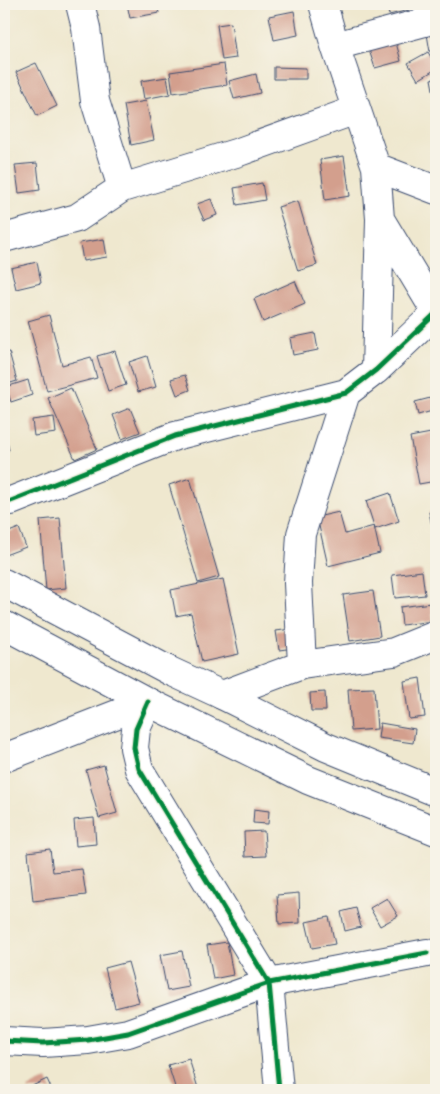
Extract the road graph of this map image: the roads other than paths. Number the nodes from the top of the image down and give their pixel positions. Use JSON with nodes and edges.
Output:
{"nodes":[{"id":1,"x":80,"y":4,"type":"edge"},
{"id":2,"x":322,"y":4,"type":"edge"},
{"id":3,"x":436,"y":19,"type":"edge"},
{"id":4,"x":335,"y":46,"type":"junction"},
{"id":5,"x":356,"y":110,"type":"junction"},
{"id":6,"x":376,"y":167,"type":"junction"},
{"id":7,"x":122,"y":188,"type":"junction"},
{"id":8,"x":436,"y":190,"type":"edge"},
{"id":9,"x":380,"y":219,"type":"junction"},
{"id":10,"x":4,"y":238,"type":"edge"},
{"id":11,"x":436,"y":312,"type":"edge"},
{"id":12,"x":376,"y":370,"type":"junction"},
{"id":13,"x":346,"y":393,"type":"junction"},
{"id":14,"x":12,"y":501,"type":"dead end"},
{"id":15,"x":4,"y":583,"type":"edge"},
{"id":16,"x":4,"y":626,"type":"edge"},
{"id":17,"x":436,"y":635,"type":"edge"},
{"id":18,"x":302,"y":665,"type":"junction"},
{"id":19,"x":222,"y":695,"type":"junction"},
{"id":20,"x":148,"y":702,"type":"junction"},
{"id":21,"x":4,"y":758,"type":"edge"},
{"id":22,"x":436,"y":792,"type":"edge"},
{"id":23,"x":436,"y":831,"type":"edge"},
{"id":24,"x":427,"y":953,"type":"dead end"},
{"id":25,"x":269,"y":983,"type":"junction"},
{"id":26,"x":4,"y":1041,"type":"edge"},
{"id":27,"x":279,"y":1090,"type":"edge"}],
"edges":[{"from":1,"to":7,"type":"street"},
{"from":2,"to":4,"type":"street"},
{"from":3,"to":4,"type":"street"},
{"from":4,"to":5,"type":"street"},
{"from":5,"to":6,"type":"street"},
{"from":5,"to":7,"type":"street"},
{"from":6,"to":8,"type":"street"},
{"from":6,"to":9,"type":"street"},
{"from":7,"to":10,"type":"street"},
{"from":9,"to":11,"type":"street"},
{"from":9,"to":12,"type":"street"},
{"from":11,"to":12,"type":"street"},
{"from":12,"to":13,"type":"street"},
{"from":13,"to":14,"type":"street"},
{"from":13,"to":18,"type":"street"},
{"from":15,"to":19,"type":"street"},
{"from":16,"to":20,"type":"street"},
{"from":17,"to":18,"type":"street"},
{"from":18,"to":19,"type":"street"},
{"from":19,"to":22,"type":"street"},
{"from":20,"to":21,"type":"street"},
{"from":20,"to":23,"type":"street"},
{"from":20,"to":25,"type":"street"},
{"from":24,"to":25,"type":"street"},
{"from":25,"to":26,"type":"street"},
{"from":25,"to":27,"type":"street"}]}
